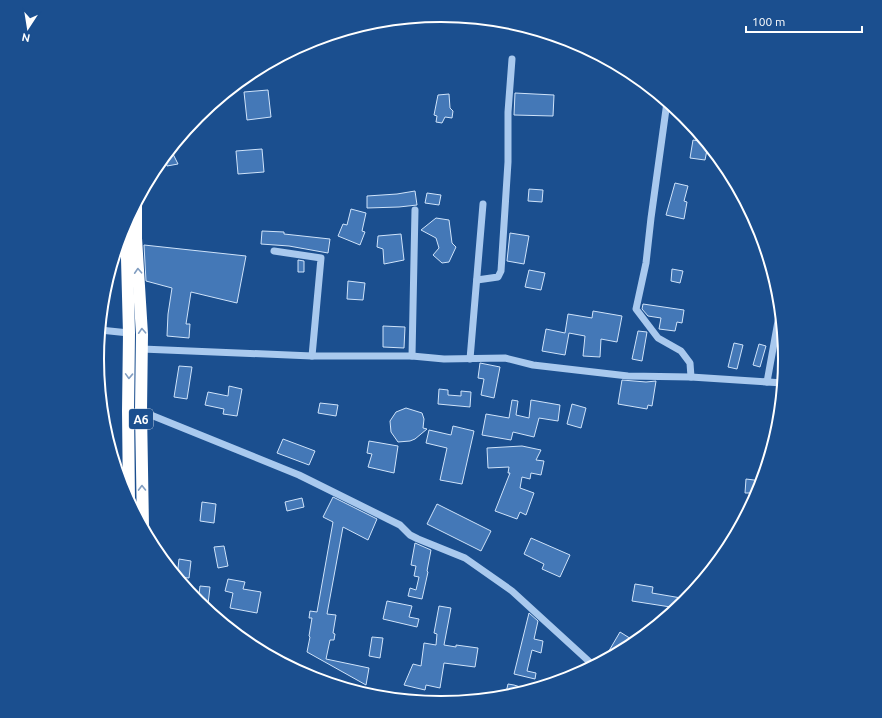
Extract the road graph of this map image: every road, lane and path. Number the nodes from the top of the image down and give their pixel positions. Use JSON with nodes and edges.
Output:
{"nodes":[{"id":1,"x":512,"y":59,"type":"dead end"},
{"id":2,"x":666,"y":109,"type":"edge"},
{"id":3,"x":483,"y":204,"type":"dead end"},
{"id":4,"x":415,"y":210,"type":"dead end"},
{"id":5,"x":136,"y":217,"type":"edge"},
{"id":6,"x":126,"y":239,"type":"edge"},
{"id":7,"x":274,"y":251,"type":"dead end"},
{"id":8,"x":477,"y":280,"type":"junction"},
{"id":9,"x":776,"y":330,"type":"edge"},
{"id":10,"x":106,"y":331,"type":"edge"},
{"id":11,"x":129,"y":333,"type":"junction"},
{"id":12,"x":142,"y":349,"type":"junction"},
{"id":13,"x":312,"y":356,"type":"junction"},
{"id":14,"x":412,"y":356,"type":"junction"},
{"id":15,"x":470,"y":359,"type":"junction"},
{"id":16,"x":691,"y":377,"type":"junction"},
{"id":17,"x":767,"y":382,"type":"junction"},
{"id":18,"x":777,"y":383,"type":"edge"},
{"id":19,"x":141,"y":411,"type":"junction"},
{"id":20,"x":129,"y":485,"type":"edge"},
{"id":21,"x":143,"y":515,"type":"edge"},
{"id":22,"x":589,"y":661,"type":"edge"}],
"edges":[{"from":1,"to":8,"type":"street"},
{"from":2,"to":16,"type":"street"},
{"from":3,"to":8,"type":"street"},
{"from":4,"to":14,"type":"street"},
{"from":12,"to":5,"type":"highway","number":"A6","one_way":true},
{"from":6,"to":11,"type":"highway","number":"A6"},
{"from":7,"to":13,"type":"street"},
{"from":8,"to":15,"type":"street"},
{"from":9,"to":17,"type":"street"},
{"from":10,"to":11,"type":"street"},
{"from":11,"to":20,"type":"highway","number":"A6","one_way":true},
{"from":12,"to":13,"type":"street"},
{"from":12,"to":19,"type":"highway","number":"A6"},
{"from":13,"to":14,"type":"street"},
{"from":14,"to":15,"type":"street"},
{"from":15,"to":16,"type":"street"},
{"from":16,"to":17,"type":"street"},
{"from":17,"to":18,"type":"street"},
{"from":21,"to":19,"type":"highway","number":"A6","one_way":true},
{"from":19,"to":22,"type":"street"}]}
